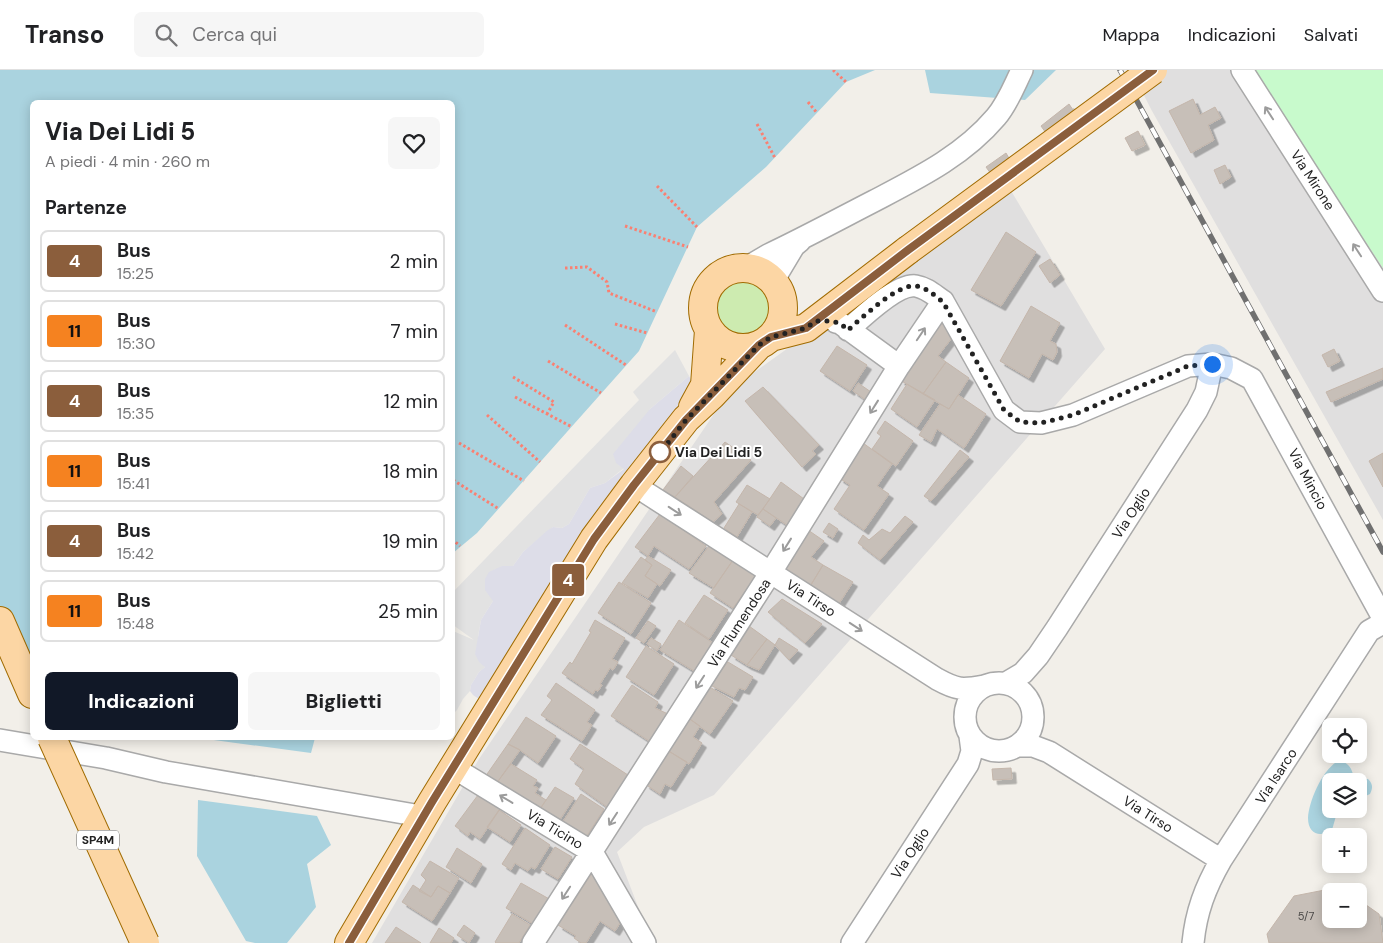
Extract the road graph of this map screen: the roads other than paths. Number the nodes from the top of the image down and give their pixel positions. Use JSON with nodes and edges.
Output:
{"nodes":[{"id":1,"x":1022,"y":70,"type":"edge"},
{"id":2,"x":1153,"y":70,"type":"edge"},
{"id":3,"x":1242,"y":70,"type":"edge"},
{"id":4,"x":802,"y":239,"type":"junction"},
{"id":5,"x":746,"y":268,"type":"junction"},
{"id":6,"x":773,"y":281,"type":"junction"},
{"id":7,"x":1383,"y":291,"type":"edge"},
{"id":8,"x":845,"y":298,"type":"junction"},
{"id":9,"x":943,"y":302,"type":"junction"},
{"id":10,"x":784,"y":306,"type":"junction"},
{"id":11,"x":816,"y":321,"type":"junction"},
{"id":12,"x":709,"y":330,"type":"junction"},
{"id":13,"x":848,"y":330,"type":"junction"},
{"id":14,"x":765,"y":341,"type":"junction"},
{"id":15,"x":1212,"y":364,"type":"junction"},
{"id":16,"x":899,"y":366,"type":"junction"},
{"id":17,"x":686,"y":420,"type":"junction"},
{"id":18,"x":634,"y":485,"type":"junction"},
{"id":19,"x":771,"y":572,"type":"junction"},
{"id":20,"x":1383,"y":618,"type":"edge"},
{"id":21,"x":0,"y":621,"type":"edge"},
{"id":22,"x":1383,"y":623,"type":"edge"},
{"id":23,"x":1038,"y":656,"type":"junction"},
{"id":24,"x":937,"y":679,"type":"junction"},
{"id":25,"x":1006,"y":683,"type":"junction"},
{"id":26,"x":984,"y":686,"type":"junction"},
{"id":27,"x":30,"y":689,"type":"edge"},
{"id":28,"x":1028,"y":696,"type":"junction"},
{"id":29,"x":965,"y":713,"type":"junction"},
{"id":30,"x":1032,"y":728,"type":"junction"},
{"id":31,"x":970,"y":736,"type":"junction"},
{"id":32,"x":0,"y":740,"type":"edge"},
{"id":33,"x":53,"y":740,"type":"edge"},
{"id":34,"x":1018,"y":746,"type":"junction"},
{"id":35,"x":989,"y":750,"type":"junction"},
{"id":36,"x":1049,"y":752,"type":"junction"},
{"id":37,"x":968,"y":764,"type":"junction"},
{"id":38,"x":454,"y":768,"type":"junction"},
{"id":39,"x":421,"y":822,"type":"junction"},
{"id":40,"x":592,"y":852,"type":"junction"},
{"id":41,"x":1221,"y":860,"type":"junction"},
{"id":42,"x":145,"y":943,"type":"edge"},
{"id":43,"x":349,"y":943,"type":"edge"},
{"id":44,"x":533,"y":943,"type":"edge"},
{"id":45,"x":645,"y":943,"type":"edge"},
{"id":46,"x":852,"y":943,"type":"edge"},
{"id":47,"x":1192,"y":943,"type":"edge"}],
"edges":[{"from":1,"to":4,"type":"street"},
{"from":2,"to":8,"type":"main road","bridge":true},
{"from":7,"to":3,"type":"street","name":"Via Mirone","one_way":true},
{"from":4,"to":5,"type":"street"},
{"from":4,"to":6,"type":"street"},
{"from":5,"to":6,"type":"main road"},
{"from":5,"to":12,"type":"main road"},
{"from":6,"to":10,"type":"main road"},
{"from":8,"to":10,"type":"main road"},
{"from":8,"to":11,"type":"main road"},
{"from":9,"to":13,"type":"street"},
{"from":9,"to":15,"type":"street","name":"Via Mincio"},
{"from":16,"to":9,"type":"street","name":"Via Flumendosa","one_way":true},
{"from":10,"to":14,"type":"main road"},
{"from":11,"to":13,"type":"street"},
{"from":11,"to":14,"type":"main road"},
{"from":12,"to":14,"type":"main road"},
{"from":12,"to":17,"type":"main road"},
{"from":13,"to":16,"type":"street"},
{"from":14,"to":17,"type":"main road"},
{"from":15,"to":20,"type":"street","name":"Via Mincio"},
{"from":15,"to":23,"type":"street","name":"Via Oglio"},
{"from":16,"to":19,"type":"street","name":"Via Flumendosa","one_way":true},
{"from":17,"to":18,"type":"main road"},
{"from":18,"to":19,"type":"street","name":"Via Tirso","one_way":true},
{"from":18,"to":38,"type":"main road"},
{"from":19,"to":24,"type":"street","name":"Via Tirso","one_way":true},
{"from":19,"to":40,"type":"street","name":"Via Flumendosa","one_way":true},
{"from":21,"to":27,"type":"main road"},
{"from":22,"to":41,"type":"street","name":"Via Isarco"},
{"from":23,"to":25,"type":"street"},
{"from":23,"to":28,"type":"street"},
{"from":24,"to":26,"type":"street"},
{"from":24,"to":29,"type":"street"},
{"from":25,"to":26,"type":"street"},
{"from":25,"to":28,"type":"street"},
{"from":26,"to":29,"type":"street"},
{"from":28,"to":30,"type":"street"},
{"from":29,"to":31,"type":"street"},
{"from":30,"to":34,"type":"street"},
{"from":30,"to":36,"type":"street"},
{"from":31,"to":35,"type":"street"},
{"from":31,"to":37,"type":"street"},
{"from":32,"to":39,"type":"street"},
{"from":33,"to":42,"type":"main road","number":"SP4M","bridge":true},
{"from":34,"to":35,"type":"street"},
{"from":34,"to":36,"type":"street"},
{"from":35,"to":37,"type":"street"},
{"from":36,"to":41,"type":"street","name":"Via Tirso"},
{"from":37,"to":46,"type":"street","name":"Via Oglio"},
{"from":38,"to":39,"type":"main road"},
{"from":40,"to":38,"type":"street","name":"Via Ticino","one_way":true},
{"from":39,"to":43,"type":"main road"},
{"from":40,"to":44,"type":"street","name":"Via Flumendosa","one_way":true},
{"from":40,"to":45,"type":"street","name":"Via Ticino"},
{"from":41,"to":47,"type":"street","name":"Via Isarco"}]}
